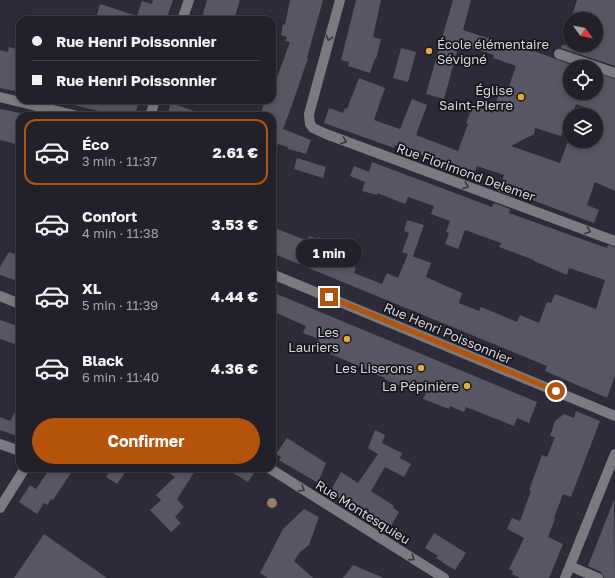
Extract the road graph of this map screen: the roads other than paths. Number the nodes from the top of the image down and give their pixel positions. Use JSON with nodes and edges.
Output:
{"nodes":[{"id":1,"x":189,"y":0,"type":"edge"},
{"id":2,"x":340,"y":0,"type":"edge"},
{"id":3,"x":183,"y":16,"type":"edge"},
{"id":4,"x":559,"y":54,"type":"dead end"},
{"id":5,"x":615,"y":73,"type":"edge"},
{"id":6,"x":0,"y":97,"type":"edge"},
{"id":7,"x":16,"y":101,"type":"edge"},
{"id":8,"x":29,"y":104,"type":"edge"},
{"id":9,"x":62,"y":112,"type":"edge"},
{"id":10,"x":615,"y":241,"type":"edge"},
{"id":11,"x":276,"y":276,"type":"edge"},
{"id":12,"x":0,"y":296,"type":"edge"},
{"id":13,"x":16,"y":302,"type":"edge"},
{"id":14,"x":615,"y":416,"type":"edge"},
{"id":15,"x":0,"y":444,"type":"edge"},
{"id":16,"x":16,"y":450,"type":"edge"},
{"id":17,"x":615,"y":454,"type":"edge"},
{"id":18,"x":22,"y":472,"type":"edge"},
{"id":19,"x":275,"y":472,"type":"edge"},
{"id":20,"x":0,"y":508,"type":"edge"},
{"id":21,"x":570,"y":566,"type":"junction"},
{"id":22,"x":444,"y":578,"type":"edge"},
{"id":23,"x":565,"y":578,"type":"edge"},
{"id":24,"x":598,"y":578,"type":"edge"}],
"edges":[{"from":1,"to":3,"type":"street"},
{"from":2,"to":10,"type":"street","name":"Rue Florimond Delemer","one_way":true},
{"from":4,"to":5,"type":"street"},
{"from":6,"to":7,"type":"street"},
{"from":8,"to":9,"type":"street"},
{"from":11,"to":14,"type":"street","name":"Rue Henri Poissonnier"},
{"from":12,"to":13,"type":"street"},
{"from":15,"to":16,"type":"street"},
{"from":17,"to":21,"type":"street"},
{"from":18,"to":20,"type":"street"},
{"from":19,"to":22,"type":"street","name":"Rue Montesquieu","one_way":true},
{"from":21,"to":23,"type":"street"},
{"from":21,"to":24,"type":"street"}]}
